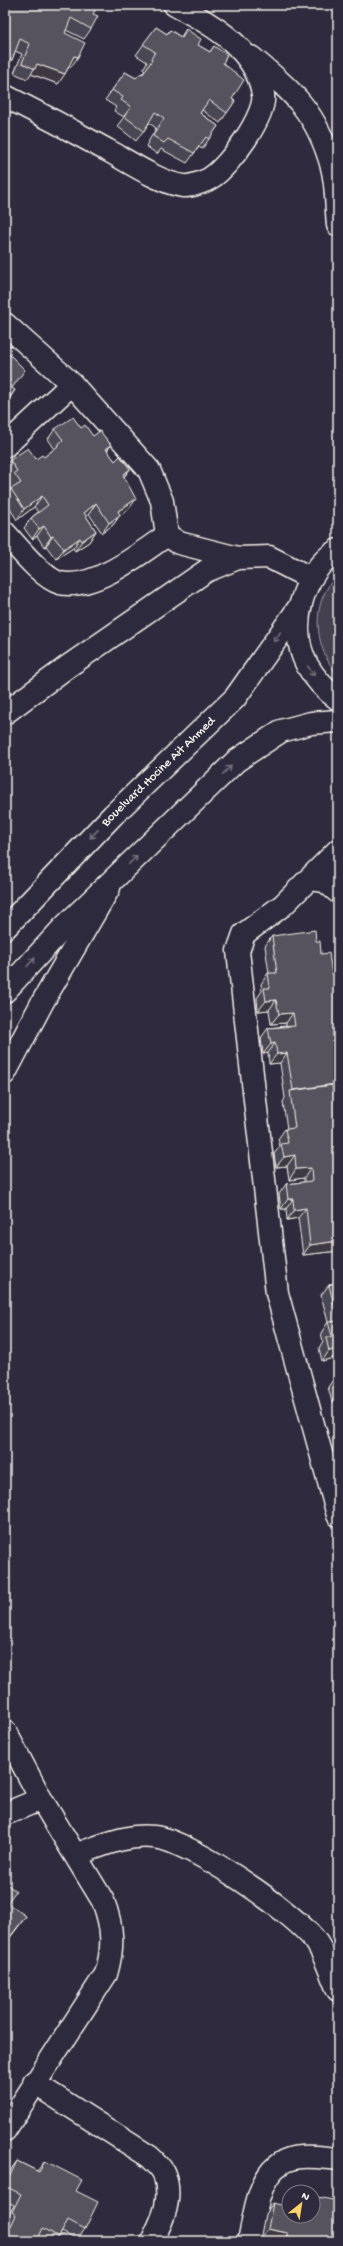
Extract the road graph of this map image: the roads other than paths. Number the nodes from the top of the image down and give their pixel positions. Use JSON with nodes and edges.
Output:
{"nodes":[{"id":1,"x":175,"y":5,"type":"edge"},
{"id":2,"x":241,"y":49,"type":"junction"},
{"id":3,"x":5,"y":96,"type":"edge"},
{"id":4,"x":338,"y":225,"type":"edge"},
{"id":5,"x":5,"y":324,"type":"edge"},
{"id":6,"x":72,"y":384,"type":"junction"},
{"id":7,"x":5,"y":446,"type":"edge"},
{"id":8,"x":5,"y":534,"type":"edge"},
{"id":9,"x":167,"y":535,"type":"junction"},
{"id":10,"x":338,"y":550,"type":"edge"},
{"id":11,"x":238,"y":558,"type":"junction"},
{"id":12,"x":310,"y":578,"type":"junction"},
{"id":13,"x":300,"y":606,"type":"junction"},
{"id":14,"x":338,"y":699,"type":"edge"},
{"id":15,"x":5,"y":713,"type":"edge"},
{"id":16,"x":338,"y":721,"type":"edge"},
{"id":17,"x":338,"y":850,"type":"edge"},
{"id":18,"x":114,"y":879,"type":"junction"},
{"id":19,"x":310,"y":879,"type":"junction"},
{"id":20,"x":338,"y":892,"type":"edge"},
{"id":21,"x":5,"y":928,"type":"edge"},
{"id":22,"x":5,"y":991,"type":"edge"},
{"id":23,"x":5,"y":1073,"type":"edge"},
{"id":24,"x":338,"y":1515,"type":"edge"},
{"id":25,"x":5,"y":1731,"type":"edge"},
{"id":26,"x":41,"y":1799,"type":"junction"},
{"id":27,"x":5,"y":1814,"type":"edge"},
{"id":28,"x":75,"y":1855,"type":"junction"},
{"id":29,"x":338,"y":1990,"type":"edge"},
{"id":30,"x":34,"y":2083,"type":"junction"},
{"id":31,"x":5,"y":2130,"type":"edge"},
{"id":32,"x":338,"y":2159,"type":"edge"},
{"id":33,"x":152,"y":2241,"type":"edge"},
{"id":34,"x":249,"y":2241,"type":"edge"}],
"edges":[{"from":1,"to":2,"type":"street"},
{"from":2,"to":3,"type":"street"},
{"from":2,"to":4,"type":"street"},
{"from":5,"to":6,"type":"street"},
{"from":6,"to":7,"type":"street"},
{"from":6,"to":9,"type":"street"},
{"from":8,"to":9,"type":"street"},
{"from":9,"to":11,"type":"street"},
{"from":10,"to":12,"type":"street"},
{"from":11,"to":12,"type":"street"},
{"from":11,"to":15,"type":"street"},
{"from":12,"to":13,"type":"street"},
{"from":13,"to":14,"type":"street","one_way":true},
{"from":13,"to":21,"type":"street","name":"Bouelvard Hocine Ait Ahmed","one_way":true},
{"from":18,"to":16,"type":"street","one_way":true},
{"from":17,"to":19,"type":"street"},
{"from":22,"to":18,"type":"street","one_way":true},
{"from":18,"to":23,"type":"street"},
{"from":19,"to":20,"type":"street"},
{"from":19,"to":24,"type":"street"},
{"from":25,"to":26,"type":"street"},
{"from":26,"to":27,"type":"street"},
{"from":26,"to":28,"type":"street"},
{"from":28,"to":29,"type":"street"},
{"from":28,"to":30,"type":"street"},
{"from":30,"to":31,"type":"street"},
{"from":30,"to":33,"type":"street"},
{"from":32,"to":34,"type":"street"}]}
